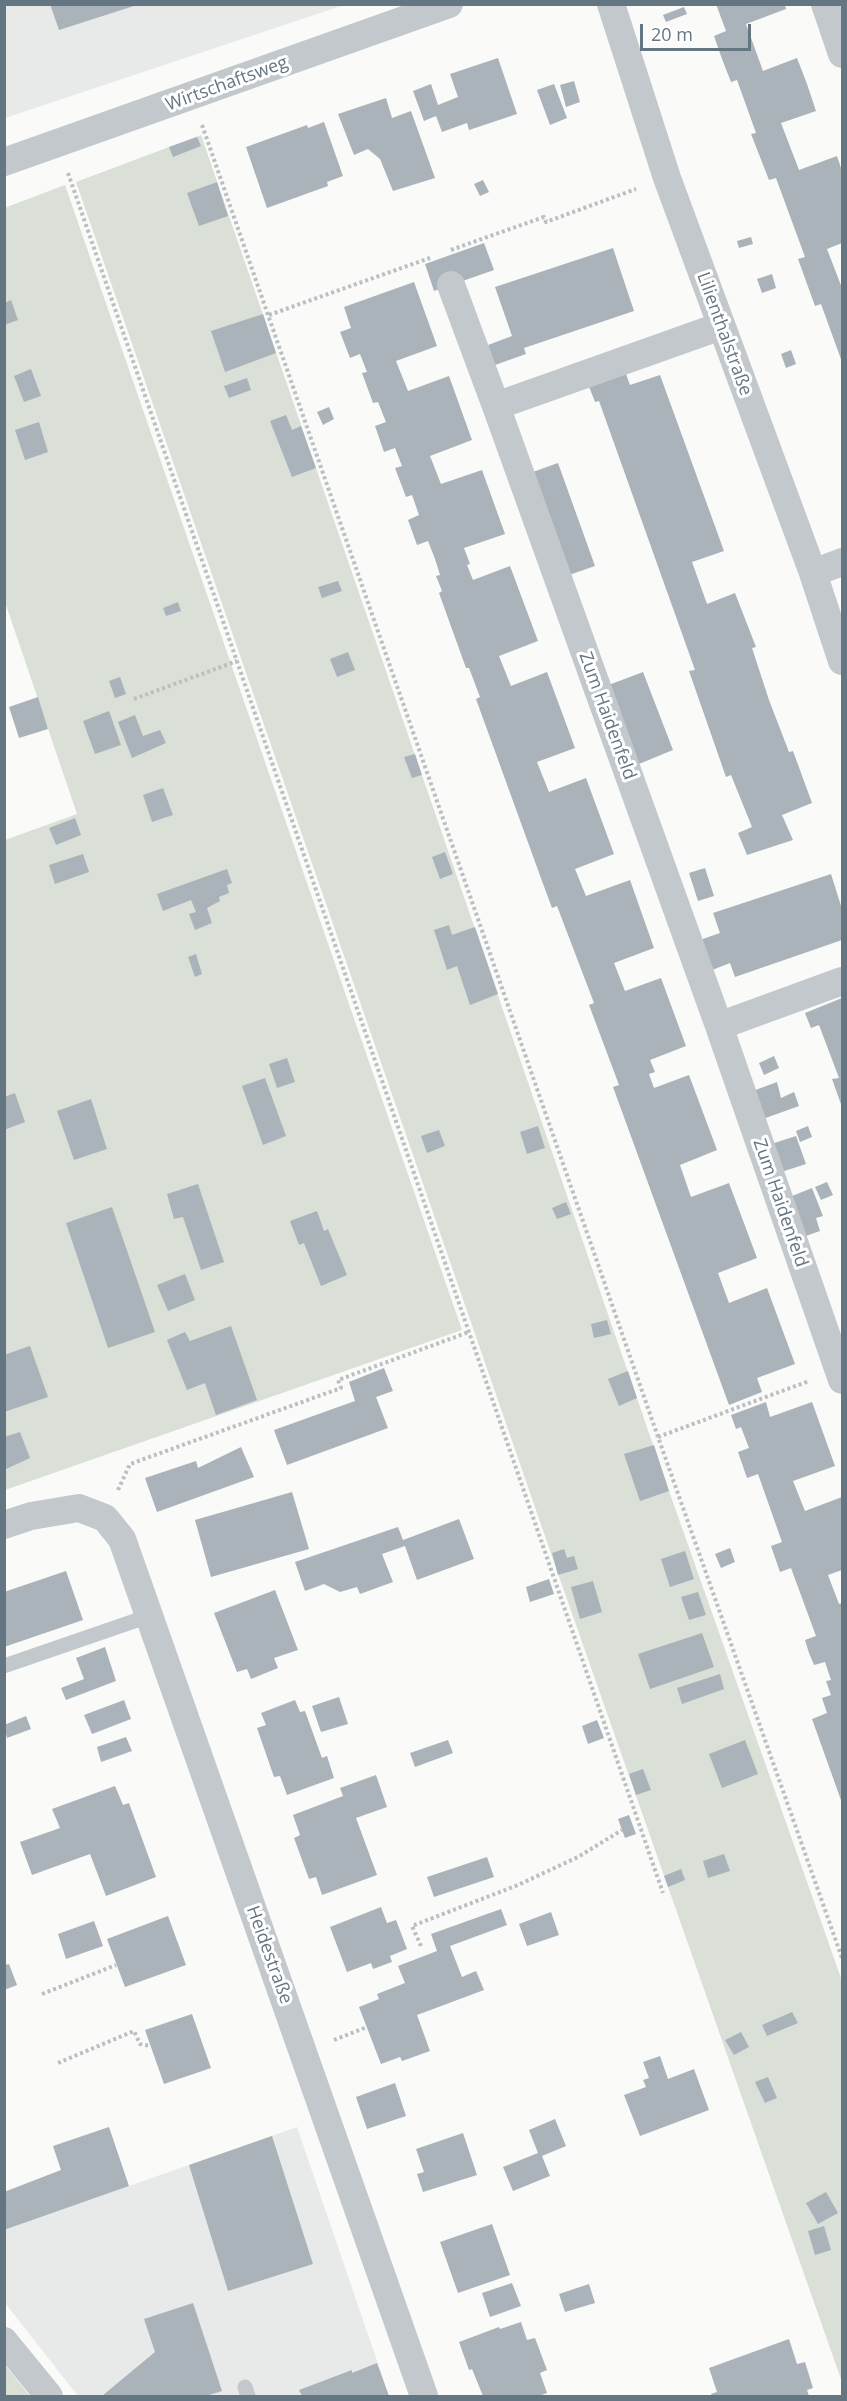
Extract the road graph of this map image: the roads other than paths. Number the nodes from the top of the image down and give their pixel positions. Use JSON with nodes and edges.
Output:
{"nodes":[{"id":1,"x":449,"y":4,"type":"edge"},
{"id":2,"x":611,"y":4,"type":"edge"},
{"id":3,"x":825,"y":4,"type":"edge"},
{"id":4,"x":843,"y":54,"type":"edge"},
{"id":5,"x":4,"y":162,"type":"edge"},
{"id":6,"x":451,"y":285,"type":"dead end"},
{"id":7,"x":721,"y":326,"type":"junction"},
{"id":8,"x":495,"y":406,"type":"junction"},
{"id":9,"x":843,"y":562,"type":"edge"},
{"id":10,"x":813,"y":573,"type":"junction"},
{"id":11,"x":843,"y":662,"type":"edge"},
{"id":12,"x":843,"y":981,"type":"edge"},
{"id":13,"x":718,"y":1026,"type":"junction"},
{"id":14,"x":841,"y":1375,"type":"edge"},
{"id":15,"x":4,"y":1525,"type":"edge"},
{"id":16,"x":149,"y":1616,"type":"junction"},
{"id":17,"x":4,"y":1666,"type":"edge"},
{"id":18,"x":4,"y":2341,"type":"edge"},
{"id":19,"x":49,"y":2397,"type":"edge"},
{"id":20,"x":424,"y":2397,"type":"edge"}],
"edges":[{"from":1,"to":5,"type":"street","name":"Wirtschaftsweg"},
{"from":2,"to":7,"type":"street","name":"Lilienthalstraße"},
{"from":3,"to":4,"type":"street"},
{"from":6,"to":8,"type":"street","name":"Zum Haidenfeld"},
{"from":7,"to":8,"type":"street"},
{"from":7,"to":10,"type":"street","name":"Lilienthalstraße"},
{"from":8,"to":13,"type":"street","name":"Zum Haidenfeld"},
{"from":9,"to":10,"type":"street"},
{"from":10,"to":11,"type":"street","name":"Lilienthalstraße"},
{"from":12,"to":13,"type":"street"},
{"from":13,"to":14,"type":"street","name":"Zum Haidenfeld"},
{"from":15,"to":16,"type":"street","name":"Heidestraße"},
{"from":16,"to":17,"type":"lane"},
{"from":16,"to":20,"type":"street","name":"Heidestraße"},
{"from":18,"to":19,"type":"street"}]}
